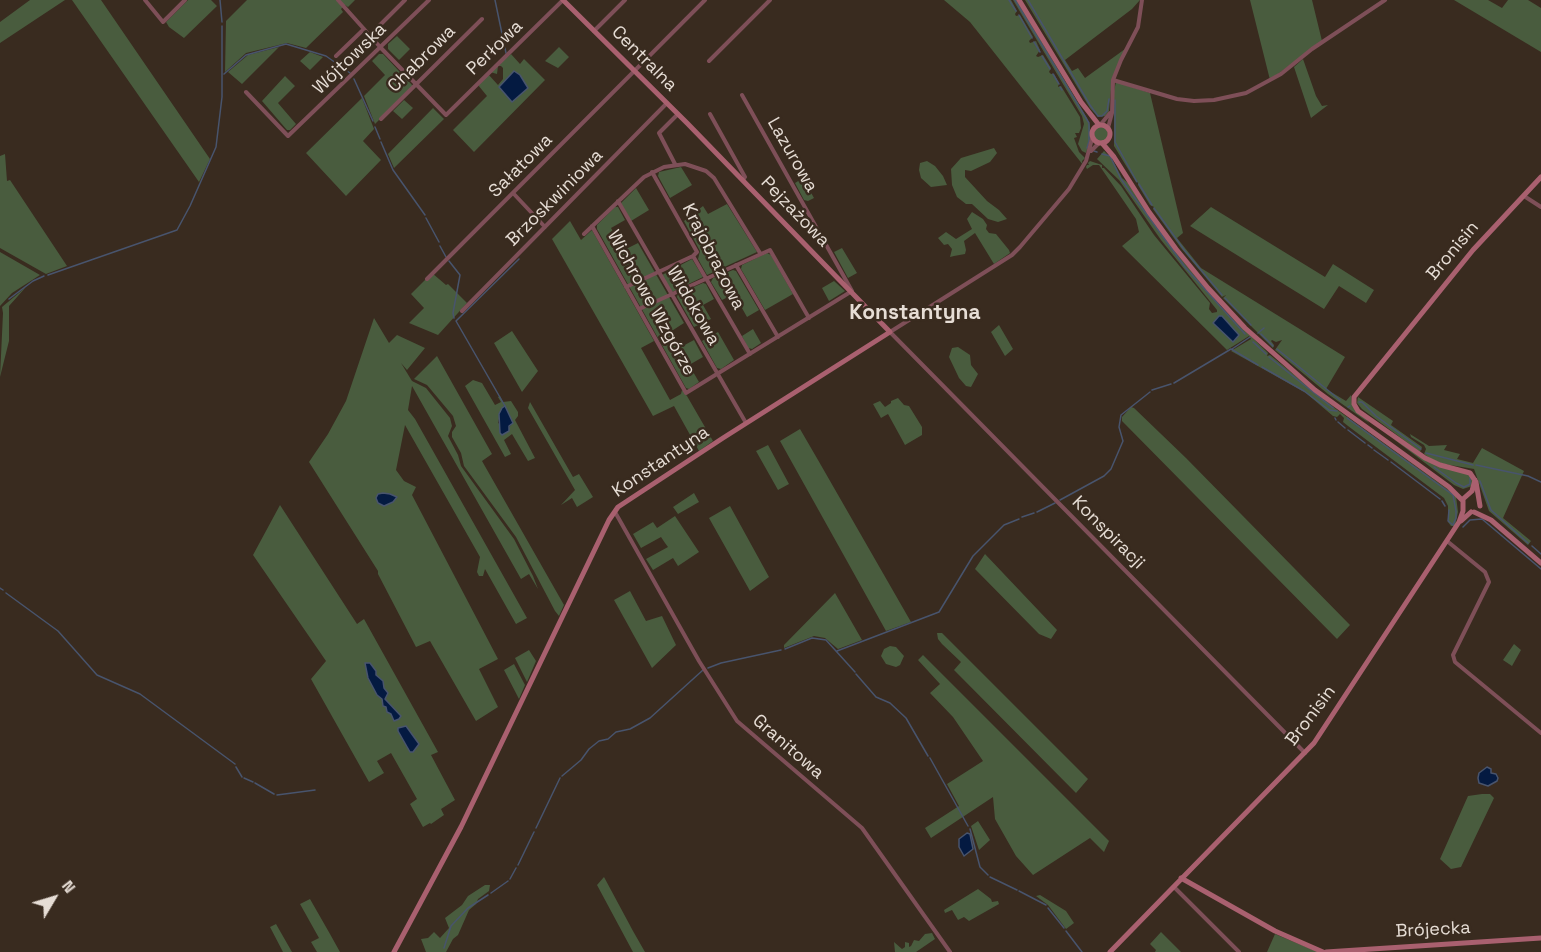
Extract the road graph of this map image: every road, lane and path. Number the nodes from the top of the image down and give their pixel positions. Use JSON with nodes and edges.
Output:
{"nodes":[{"id":1,"x":145,"y":0,"type":"edge"},
{"id":2,"x":185,"y":0,"type":"edge"},
{"id":3,"x":405,"y":0,"type":"edge"},
{"id":4,"x":429,"y":0,"type":"edge"},
{"id":5,"x":563,"y":0,"type":"edge"},
{"id":6,"x":625,"y":0,"type":"edge"},
{"id":7,"x":705,"y":0,"type":"edge"},
{"id":8,"x":770,"y":0,"type":"edge"},
{"id":9,"x":1020,"y":0,"type":"edge"},
{"id":10,"x":1142,"y":0,"type":"edge"},
{"id":11,"x":1385,"y":0,"type":"edge"},
{"id":12,"x":337,"y":1,"type":"edge"},
{"id":13,"x":482,"y":19,"type":"dead end"},
{"id":14,"x":364,"y":28,"type":"junction"},
{"id":15,"x":594,"y":31,"type":"junction"},
{"id":16,"x":370,"y":35,"type":"junction"},
{"id":17,"x":381,"y":48,"type":"junction"},
{"id":18,"x":336,"y":56,"type":"dead end"},
{"id":19,"x":709,"y":62,"type":"dead end"},
{"id":20,"x":634,"y":71,"type":"junction"},
{"id":21,"x":1113,"y":80,"type":"junction"},
{"id":22,"x":416,"y":84,"type":"junction"},
{"id":23,"x":246,"y":92,"type":"dead end"},
{"id":24,"x":742,"y":95,"type":"dead end"},
{"id":25,"x":667,"y":103,"type":"junction"},
{"id":26,"x":1112,"y":110,"type":"junction"},
{"id":27,"x":678,"y":114,"type":"junction"},
{"id":28,"x":710,"y":114,"type":"dead end"},
{"id":29,"x":381,"y":119,"type":"dead end"},
{"id":30,"x":1098,"y":126,"type":"junction"},
{"id":31,"x":1108,"y":128,"type":"junction"},
{"id":32,"x":1092,"y":139,"type":"junction"},
{"id":33,"x":1108,"y":140,"type":"junction"},
{"id":34,"x":1100,"y":143,"type":"junction"},
{"id":35,"x":1089,"y":154,"type":"junction"},
{"id":36,"x":1114,"y":157,"type":"junction"},
{"id":37,"x":675,"y":164,"type":"junction"},
{"id":38,"x":652,"y":172,"type":"junction"},
{"id":39,"x":1541,"y":177,"type":"edge"},
{"id":40,"x":743,"y":180,"type":"junction"},
{"id":41,"x":513,"y":193,"type":"junction"},
{"id":42,"x":1523,"y":196,"type":"junction"},
{"id":43,"x":618,"y":201,"type":"junction"},
{"id":44,"x":1541,"y":207,"type":"edge"},
{"id":45,"x":592,"y":226,"type":"junction"},
{"id":46,"x":545,"y":227,"type":"junction"},
{"id":47,"x":584,"y":234,"type":"dead end"},
{"id":48,"x":760,"y":254,"type":"junction"},
{"id":49,"x":693,"y":256,"type":"junction"},
{"id":50,"x":736,"y":266,"type":"junction"},
{"id":51,"x":658,"y":273,"type":"junction"},
{"id":52,"x":427,"y":279,"type":"dead end"},
{"id":53,"x":706,"y":279,"type":"junction"},
{"id":54,"x":626,"y":287,"type":"junction"},
{"id":55,"x":852,"y":291,"type":"junction"},
{"id":56,"x":671,"y":294,"type":"junction"},
{"id":57,"x":639,"y":309,"type":"junction"},
{"id":58,"x":462,"y":311,"type":"dead end"},
{"id":59,"x":809,"y":318,"type":"junction"},
{"id":60,"x":890,"y":332,"type":"junction"},
{"id":61,"x":778,"y":337,"type":"junction"},
{"id":62,"x":750,"y":354,"type":"junction"},
{"id":63,"x":717,"y":374,"type":"junction"},
{"id":64,"x":746,"y":423,"type":"junction"},
{"id":65,"x":1475,"y":480,"type":"junction"},
{"id":66,"x":1449,"y":487,"type":"junction"},
{"id":67,"x":1468,"y":494,"type":"junction"},
{"id":68,"x":1478,"y":495,"type":"junction"},
{"id":69,"x":1462,"y":500,"type":"junction"},
{"id":70,"x":1480,"y":506,"type":"junction"},
{"id":71,"x":1464,"y":508,"type":"junction"},
{"id":72,"x":615,"y":512,"type":"junction"},
{"id":73,"x":1473,"y":512,"type":"junction"},
{"id":74,"x":1491,"y":520,"type":"junction"},
{"id":75,"x":1460,"y":522,"type":"junction"},
{"id":76,"x":1448,"y":541,"type":"junction"},
{"id":77,"x":1541,"y":563,"type":"edge"},
{"id":78,"x":1541,"y":733,"type":"edge"},
{"id":79,"x":1305,"y":753,"type":"junction"},
{"id":80,"x":1181,"y":878,"type":"junction"},
{"id":81,"x":1173,"y":886,"type":"junction"},
{"id":82,"x":1541,"y":938,"type":"edge"},
{"id":83,"x":394,"y":952,"type":"edge"},
{"id":84,"x":950,"y":952,"type":"edge"},
{"id":85,"x":1110,"y":952,"type":"edge"},
{"id":86,"x":1239,"y":952,"type":"edge"},
{"id":87,"x":1325,"y":952,"type":"edge"}],
"edges":[{"from":1,"to":2,"type":"street"},
{"from":3,"to":16,"type":"street"},
{"from":4,"to":17,"type":"street","name":"Wójtowska"},
{"from":5,"to":15,"type":"street","name":"Centralna"},
{"from":5,"to":22,"type":"street","name":"Perłowa"},
{"from":6,"to":15,"type":"street"},
{"from":7,"to":20,"type":"street","name":"Sałatowa"},
{"from":8,"to":19,"type":"street"},
{"from":9,"to":30,"type":"street"},
{"from":10,"to":21,"type":"street"},
{"from":11,"to":21,"type":"street"},
{"from":12,"to":14,"type":"street"},
{"from":13,"to":22,"type":"street","name":"Chabrowa"},
{"from":14,"to":16,"type":"street"},
{"from":14,"to":18,"type":"street"},
{"from":15,"to":20,"type":"street","name":"Centralna"},
{"from":16,"to":17,"type":"street"},
{"from":17,"to":22,"type":"street"},
{"from":17,"to":23,"type":"street","name":"Wójtowska"},
{"from":20,"to":25,"type":"street","name":"Centralna"},
{"from":20,"to":41,"type":"street","name":"Sałatowa"},
{"from":21,"to":26,"type":"street"},
{"from":22,"to":29,"type":"street","name":"Chabrowa"},
{"from":24,"to":55,"type":"street","name":"Lazurowa"},
{"from":25,"to":27,"type":"street","name":"Centralna"},
{"from":25,"to":46,"type":"street","name":"Brzoskwiniowa"},
{"from":26,"to":30,"type":"street"},
{"from":26,"to":31,"type":"street"},
{"from":27,"to":37,"type":"street"},
{"from":27,"to":40,"type":"street","name":"Pejzażowa"},
{"from":28,"to":40,"type":"street"},
{"from":30,"to":31,"type":"street"},
{"from":30,"to":32,"type":"street"},
{"from":31,"to":33,"type":"street"},
{"from":32,"to":34,"type":"street"},
{"from":32,"to":35,"type":"street"},
{"from":33,"to":34,"type":"street"},
{"from":33,"to":36,"type":"street"},
{"from":34,"to":35,"type":"street"},
{"from":34,"to":36,"type":"street"},
{"from":35,"to":60,"type":"street","name":"Konstantyna"},
{"from":36,"to":66,"type":"street"},
{"from":37,"to":38,"type":"street"},
{"from":37,"to":48,"type":"street"},
{"from":38,"to":43,"type":"street"},
{"from":38,"to":49,"type":"street","name":"Krajobrazowa"},
{"from":39,"to":42,"type":"street","name":"Bronisin"},
{"from":40,"to":55,"type":"street","name":"Pejzażowa"},
{"from":41,"to":46,"type":"street"},
{"from":41,"to":52,"type":"street","name":"Sałatowa"},
{"from":42,"to":44,"type":"street"},
{"from":42,"to":65,"type":"street","name":"Bronisin"},
{"from":43,"to":45,"type":"street"},
{"from":43,"to":51,"type":"street","name":"Widokowa"},
{"from":45,"to":47,"type":"street"},
{"from":45,"to":54,"type":"street","name":"Wichrowe Wzgórze"},
{"from":46,"to":58,"type":"street","name":"Brzoskwiniowa"},
{"from":48,"to":50,"type":"street"},
{"from":48,"to":59,"type":"street"},
{"from":49,"to":51,"type":"street"},
{"from":49,"to":53,"type":"street","name":"Krajobrazowa"},
{"from":50,"to":53,"type":"street"},
{"from":50,"to":61,"type":"street"},
{"from":51,"to":54,"type":"street"},
{"from":51,"to":56,"type":"street","name":"Widokowa"},
{"from":53,"to":56,"type":"street"},
{"from":53,"to":62,"type":"street","name":"Krajobrazowa"},
{"from":54,"to":57,"type":"street","name":"Wichrowe Wzgórze"},
{"from":55,"to":59,"type":"street"},
{"from":55,"to":60,"type":"street","name":"Pejzażowa"},
{"from":56,"to":57,"type":"street"},
{"from":56,"to":63,"type":"street","name":"Widokowa"},
{"from":57,"to":63,"type":"street","name":"Wichrowe Wzgórze"},
{"from":59,"to":61,"type":"street"},
{"from":60,"to":64,"type":"street","name":"Konstantyna"},
{"from":60,"to":79,"type":"street","name":"Konspiracji"},
{"from":61,"to":62,"type":"street"},
{"from":62,"to":63,"type":"street"},
{"from":63,"to":64,"type":"street","name":"Widokowa"},
{"from":64,"to":72,"type":"street","name":"Konstantyna"},
{"from":65,"to":67,"type":"street"},
{"from":65,"to":68,"type":"street"},
{"from":66,"to":67,"type":"street"},
{"from":66,"to":69,"type":"street"},
{"from":67,"to":68,"type":"street"},
{"from":67,"to":69,"type":"street"},
{"from":68,"to":70,"type":"street"},
{"from":69,"to":71,"type":"street"},
{"from":70,"to":73,"type":"street"},
{"from":70,"to":74,"type":"street"},
{"from":71,"to":73,"type":"street"},
{"from":71,"to":75,"type":"street","name":"Bronisin"},
{"from":72,"to":83,"type":"street","name":"Konstantyna"},
{"from":72,"to":84,"type":"street","name":"Granitowa"},
{"from":73,"to":74,"type":"street"},
{"from":73,"to":75,"type":"street","name":"Bronisin"},
{"from":74,"to":77,"type":"street"},
{"from":75,"to":76,"type":"street","name":"Bronisin"},
{"from":76,"to":78,"type":"street"},
{"from":76,"to":79,"type":"street","name":"Bronisin"},
{"from":79,"to":80,"type":"street","name":"Bronisin"},
{"from":80,"to":81,"type":"street","name":"Bronisin"},
{"from":80,"to":87,"type":"street","name":"Brójecka"},
{"from":81,"to":85,"type":"street","name":"Bronisin"},
{"from":81,"to":86,"type":"street"},
{"from":82,"to":87,"type":"street","name":"Brójecka"}]}
